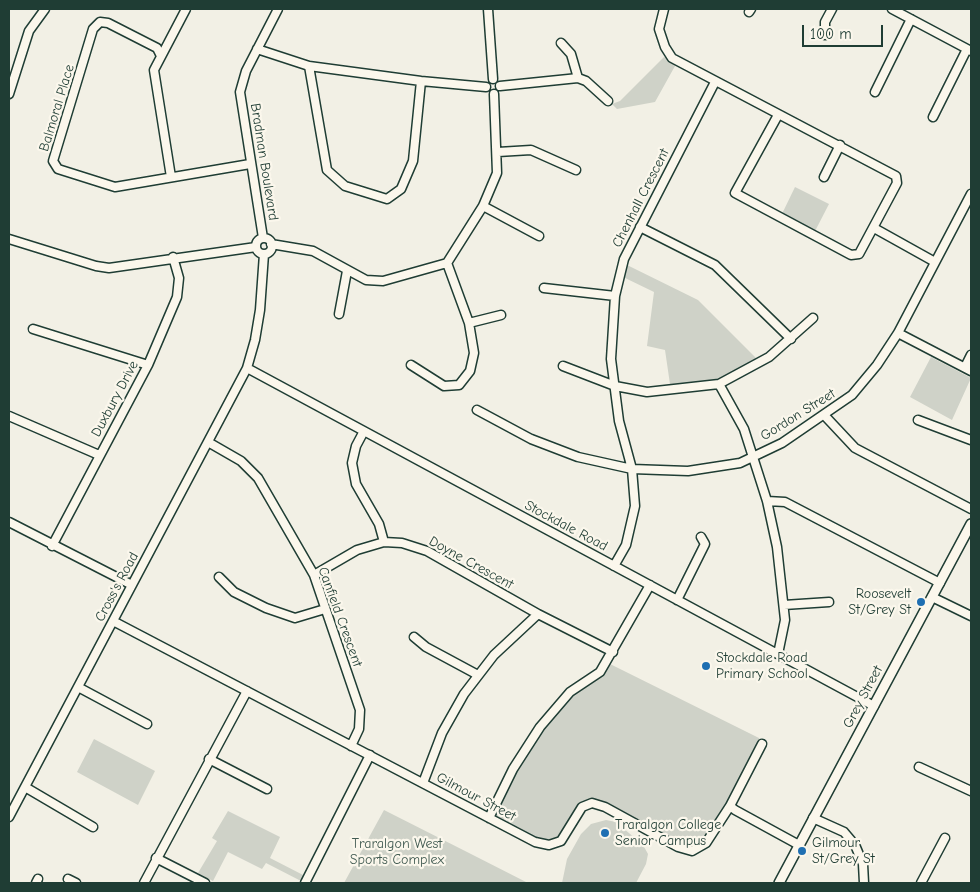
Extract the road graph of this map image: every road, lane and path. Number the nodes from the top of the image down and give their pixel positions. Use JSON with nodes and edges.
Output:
{"nodes":[{"id":1,"x":45,"y":9,"type":"edge"},
{"id":2,"x":186,"y":9,"type":"edge"},
{"id":3,"x":278,"y":9,"type":"edge"},
{"id":4,"x":488,"y":9,"type":"edge"},
{"id":5,"x":664,"y":9,"type":"edge"},
{"id":6,"x":832,"y":9,"type":"edge"},
{"id":7,"x":892,"y":9,"type":"edge"},
{"id":8,"x":911,"y":19,"type":"junction"},
{"id":9,"x":825,"y":35,"type":"dead end"},
{"id":10,"x":561,"y":43,"type":"dead end"},
{"id":11,"x":257,"y":49,"type":"junction"},
{"id":12,"x":969,"y":50,"type":"edge"},
{"id":13,"x":161,"y":56,"type":"junction"},
{"id":14,"x":309,"y":66,"type":"junction"},
{"id":15,"x":578,"y":78,"type":"junction"},
{"id":16,"x":493,"y":79,"type":"junction"},
{"id":17,"x":421,"y":82,"type":"junction"},
{"id":18,"x":715,"y":82,"type":"junction"},
{"id":19,"x":500,"y":86,"type":"junction"},
{"id":20,"x":486,"y":87,"type":"junction"},
{"id":21,"x":875,"y":92,"type":"dead end"},
{"id":22,"x":9,"y":94,"type":"edge"},
{"id":23,"x":494,"y":94,"type":"junction"},
{"id":24,"x":608,"y":100,"type":"dead end"},
{"id":25,"x":778,"y":114,"type":"junction"},
{"id":26,"x":933,"y":117,"type":"dead end"},
{"id":27,"x":840,"y":145,"type":"junction"},
{"id":28,"x":498,"y":152,"type":"junction"},
{"id":29,"x":250,"y":164,"type":"junction"},
{"id":30,"x":576,"y":170,"type":"dead end"},
{"id":31,"x":171,"y":177,"type":"junction"},
{"id":32,"x":824,"y":177,"type":"dead end"},
{"id":33,"x":971,"y":194,"type":"edge"},
{"id":34,"x":483,"y":206,"type":"junction"},
{"id":35,"x":640,"y":227,"type":"junction"},
{"id":36,"x":874,"y":228,"type":"junction"},
{"id":37,"x":539,"y":236,"type":"dead end"},
{"id":38,"x":263,"y":238,"type":"junction"},
{"id":39,"x":9,"y":239,"type":"edge"},
{"id":40,"x":271,"y":244,"type":"junction"},
{"id":41,"x":256,"y":247,"type":"junction"},
{"id":42,"x":264,"y":254,"type":"junction"},
{"id":43,"x":173,"y":257,"type":"junction"},
{"id":44,"x":935,"y":262,"type":"junction"},
{"id":45,"x":447,"y":263,"type":"junction"},
{"id":46,"x":346,"y":271,"type":"junction"},
{"id":47,"x":544,"y":288,"type":"dead end"},
{"id":48,"x":615,"y":296,"type":"junction"},
{"id":49,"x":339,"y":314,"type":"dead end"},
{"id":50,"x":502,"y":315,"type":"dead end"},
{"id":51,"x":813,"y":318,"type":"dead end"},
{"id":52,"x":469,"y":323,"type":"junction"},
{"id":53,"x":33,"y":329,"type":"dead end"},
{"id":54,"x":898,"y":333,"type":"junction"},
{"id":55,"x":791,"y":339,"type":"junction"},
{"id":56,"x":971,"y":355,"type":"edge"},
{"id":57,"x":411,"y":364,"type":"dead end"},
{"id":58,"x":148,"y":365,"type":"junction"},
{"id":59,"x":563,"y":366,"type":"dead end"},
{"id":60,"x":247,"y":368,"type":"junction"},
{"id":61,"x":968,"y":369,"type":"edge"},
{"id":62,"x":719,"y":384,"type":"junction"},
{"id":63,"x":615,"y":386,"type":"junction"},
{"id":64,"x":477,"y":410,"type":"dead end"},
{"id":65,"x":9,"y":416,"type":"edge"},
{"id":66,"x":825,"y":416,"type":"junction"},
{"id":67,"x":918,"y":420,"type":"dead end"},
{"id":68,"x":364,"y":431,"type":"junction"},
{"id":69,"x":971,"y":440,"type":"edge"},
{"id":70,"x":208,"y":442,"type":"junction"},
{"id":71,"x":99,"y":455,"type":"junction"},
{"id":72,"x":753,"y":456,"type":"junction"},
{"id":73,"x":632,"y":469,"type":"junction"},
{"id":74,"x":767,"y":501,"type":"junction"},
{"id":75,"x":971,"y":509,"type":"edge"},
{"id":76,"x":9,"y":522,"type":"edge"},
{"id":77,"x":971,"y":527,"type":"edge"},
{"id":78,"x":702,"y":537,"type":"dead end"},
{"id":79,"x":384,"y":542,"type":"junction"},
{"id":80,"x":52,"y":546,"type":"junction"},
{"id":81,"x":614,"y":566,"type":"junction"},
{"id":82,"x":314,"y":575,"type":"junction"},
{"id":83,"x":219,"y":577,"type":"dead end"},
{"id":84,"x":940,"y":583,"type":"junction"},
{"id":85,"x":132,"y":585,"type":"junction"},
{"id":86,"x":650,"y":586,"type":"junction"},
{"id":87,"x":932,"y":597,"type":"junction"},
{"id":88,"x":677,"y":600,"type":"junction"},
{"id":89,"x":829,"y":602,"type":"dead end"},
{"id":90,"x":784,"y":605,"type":"junction"},
{"id":91,"x":325,"y":609,"type":"junction"},
{"id":92,"x":538,"y":614,"type":"junction"},
{"id":93,"x":971,"y":616,"type":"edge"},
{"id":94,"x":113,"y":621,"type":"junction"},
{"id":95,"x":414,"y":637,"type":"dead end"},
{"id":96,"x":613,"y":652,"type":"junction"},
{"id":97,"x":778,"y":654,"type":"junction"},
{"id":98,"x":478,"y":675,"type":"junction"},
{"id":99,"x":78,"y":687,"type":"junction"},
{"id":100,"x":247,"y":691,"type":"junction"},
{"id":101,"x":874,"y":706,"type":"junction"},
{"id":102,"x":147,"y":724,"type":"dead end"},
{"id":103,"x":762,"y":744,"type":"dead end"},
{"id":104,"x":351,"y":746,"type":"junction"},
{"id":105,"x":370,"y":756,"type":"junction"},
{"id":106,"x":209,"y":759,"type":"junction"},
{"id":107,"x":919,"y":767,"type":"dead end"},
{"id":108,"x":423,"y":783,"type":"junction"},
{"id":109,"x":24,"y":787,"type":"junction"},
{"id":110,"x":267,"y":788,"type":"dead end"},
{"id":111,"x":971,"y":791,"type":"edge"},
{"id":112,"x":730,"y":806,"type":"junction"},
{"id":113,"x":9,"y":817,"type":"edge"},
{"id":114,"x":489,"y":818,"type":"junction"},
{"id":115,"x":814,"y":818,"type":"junction"},
{"id":116,"x":93,"y":827,"type":"dead end"},
{"id":117,"x":945,"y":838,"type":"dead end"},
{"id":118,"x":799,"y":845,"type":"junction"},
{"id":119,"x":156,"y":858,"type":"junction"},
{"id":120,"x":144,"y":883,"type":"edge"},
{"id":121,"x":205,"y":883,"type":"edge"},
{"id":122,"x":305,"y":883,"type":"edge"},
{"id":123,"x":779,"y":883,"type":"edge"},
{"id":124,"x":864,"y":883,"type":"edge"},
{"id":125,"x":921,"y":883,"type":"edge"}],
"edges":[{"from":1,"to":22,"type":"street"},
{"from":2,"to":13,"type":"street"},
{"from":3,"to":11,"type":"street","name":"Bradman Boulevard"},
{"from":4,"to":16,"type":"street"},
{"from":5,"to":18,"type":"street"},
{"from":6,"to":9,"type":"street"},
{"from":7,"to":8,"type":"street"},
{"from":8,"to":12,"type":"street"},
{"from":8,"to":21,"type":"street"},
{"from":10,"to":15,"type":"street"},
{"from":11,"to":14,"type":"street"},
{"from":11,"to":29,"type":"street","name":"Bradman Boulevard"},
{"from":12,"to":26,"type":"street"},
{"from":13,"to":31,"type":"street"},
{"from":13,"to":31,"type":"street","name":"Balmoral Place"},
{"from":14,"to":17,"type":"street"},
{"from":14,"to":17,"type":"street"},
{"from":15,"to":19,"type":"street"},
{"from":15,"to":24,"type":"street"},
{"from":16,"to":19,"type":"street"},
{"from":16,"to":20,"type":"street"},
{"from":17,"to":20,"type":"street"},
{"from":18,"to":25,"type":"street"},
{"from":18,"to":35,"type":"street","name":"Chenhall Crescent"},
{"from":19,"to":23,"type":"street"},
{"from":20,"to":23,"type":"street"},
{"from":23,"to":28,"type":"street"},
{"from":25,"to":27,"type":"street"},
{"from":25,"to":36,"type":"street"},
{"from":27,"to":32,"type":"street"},
{"from":27,"to":36,"type":"street"},
{"from":28,"to":30,"type":"street"},
{"from":28,"to":34,"type":"street"},
{"from":29,"to":31,"type":"street","name":"Balmoral Place"},
{"from":29,"to":38,"type":"street","name":"Bradman Boulevard"},
{"from":33,"to":44,"type":"street","name":"Gordon Street"},
{"from":34,"to":37,"type":"street"},
{"from":34,"to":45,"type":"street"},
{"from":35,"to":48,"type":"street","name":"Chenhall Crescent"},
{"from":35,"to":55,"type":"street"},
{"from":36,"to":44,"type":"street"},
{"from":38,"to":40,"type":"street"},
{"from":38,"to":41,"type":"street"},
{"from":39,"to":43,"type":"street"},
{"from":40,"to":42,"type":"street"},
{"from":40,"to":46,"type":"street"},
{"from":41,"to":42,"type":"street"},
{"from":41,"to":43,"type":"street"},
{"from":42,"to":60,"type":"street"},
{"from":43,"to":58,"type":"street","name":"Duxbury Drive"},
{"from":44,"to":54,"type":"street","name":"Gordon Street"},
{"from":45,"to":46,"type":"street"},
{"from":45,"to":52,"type":"street"},
{"from":46,"to":49,"type":"street"},
{"from":47,"to":48,"type":"street"},
{"from":48,"to":63,"type":"street","name":"Chenhall Crescent"},
{"from":50,"to":52,"type":"street"},
{"from":51,"to":55,"type":"street"},
{"from":52,"to":57,"type":"street"},
{"from":53,"to":58,"type":"street"},
{"from":54,"to":61,"type":"street"},
{"from":54,"to":66,"type":"street","name":"Gordon Street"},
{"from":55,"to":62,"type":"street"},
{"from":56,"to":61,"type":"street"},
{"from":58,"to":71,"type":"street","name":"Duxbury Drive"},
{"from":59,"to":63,"type":"street"},
{"from":60,"to":68,"type":"street","name":"Stockdale Road"},
{"from":60,"to":70,"type":"street","name":"Cross's Road"},
{"from":62,"to":63,"type":"street"},
{"from":62,"to":72,"type":"street"},
{"from":63,"to":73,"type":"street","name":"Chenhall Crescent"},
{"from":64,"to":73,"type":"street","name":"Gordon Street"},
{"from":65,"to":71,"type":"street"},
{"from":66,"to":72,"type":"street","name":"Gordon Street"},
{"from":66,"to":75,"type":"street"},
{"from":67,"to":69,"type":"street"},
{"from":68,"to":79,"type":"street"},
{"from":68,"to":81,"type":"street","name":"Stockdale Road"},
{"from":70,"to":82,"type":"street","name":"Canfield Crescent"},
{"from":70,"to":85,"type":"street","name":"Cross's Road"},
{"from":71,"to":80,"type":"street","name":"Duxbury Drive"},
{"from":72,"to":73,"type":"street","name":"Gordon Street"},
{"from":72,"to":74,"type":"street"},
{"from":73,"to":81,"type":"street","name":"Chenhall Crescent"},
{"from":74,"to":84,"type":"street"},
{"from":74,"to":90,"type":"street"},
{"from":76,"to":80,"type":"street"},
{"from":77,"to":84,"type":"main road","name":"Grey Street"},
{"from":78,"to":88,"type":"street"},
{"from":79,"to":82,"type":"street","name":"Doyne Crescent"},
{"from":79,"to":92,"type":"street","name":"Doyne Crescent"},
{"from":80,"to":85,"type":"street"},
{"from":81,"to":86,"type":"street","name":"Stockdale Road"},
{"from":82,"to":91,"type":"street","name":"Canfield Crescent"},
{"from":83,"to":91,"type":"street"},
{"from":84,"to":87,"type":"main road","name":"Grey Street"},
{"from":85,"to":94,"type":"street","name":"Cross's Road"},
{"from":86,"to":88,"type":"street","name":"Stockdale Road"},
{"from":86,"to":96,"type":"street"},
{"from":87,"to":93,"type":"street"},
{"from":87,"to":101,"type":"main road","name":"Grey Street"},
{"from":88,"to":97,"type":"street","name":"Stockdale Road"},
{"from":89,"to":90,"type":"street"},
{"from":90,"to":97,"type":"street"},
{"from":91,"to":104,"type":"street","name":"Canfield Crescent"},
{"from":92,"to":96,"type":"street","name":"Doyne Crescent"},
{"from":92,"to":98,"type":"street"},
{"from":94,"to":99,"type":"street","name":"Cross's Road"},
{"from":94,"to":100,"type":"street","name":"Gilmour Street"},
{"from":95,"to":98,"type":"street"},
{"from":96,"to":114,"type":"street"},
{"from":97,"to":101,"type":"street","name":"Stockdale Road"},
{"from":98,"to":108,"type":"street"},
{"from":99,"to":102,"type":"street"},
{"from":99,"to":109,"type":"street","name":"Cross's Road"},
{"from":100,"to":104,"type":"street","name":"Gilmour Street"},
{"from":100,"to":106,"type":"street"},
{"from":101,"to":115,"type":"main road","name":"Grey Street"},
{"from":103,"to":112,"type":"street"},
{"from":104,"to":105,"type":"street","name":"Gilmour Street"},
{"from":105,"to":108,"type":"street","name":"Gilmour Street"},
{"from":105,"to":122,"type":"street"},
{"from":106,"to":110,"type":"street"},
{"from":106,"to":119,"type":"street"},
{"from":107,"to":111,"type":"street"},
{"from":108,"to":114,"type":"street","name":"Gilmour Street"},
{"from":109,"to":113,"type":"street","name":"Cross's Road"},
{"from":109,"to":116,"type":"street"},
{"from":112,"to":114,"type":"street","name":"Gilmour Street"},
{"from":112,"to":118,"type":"street"},
{"from":115,"to":118,"type":"main road","name":"Grey Street"},
{"from":115,"to":124,"type":"street"},
{"from":117,"to":125,"type":"street"},
{"from":118,"to":123,"type":"main road","name":"Grey Street"},
{"from":119,"to":120,"type":"street"},
{"from":119,"to":121,"type":"street"}]}
